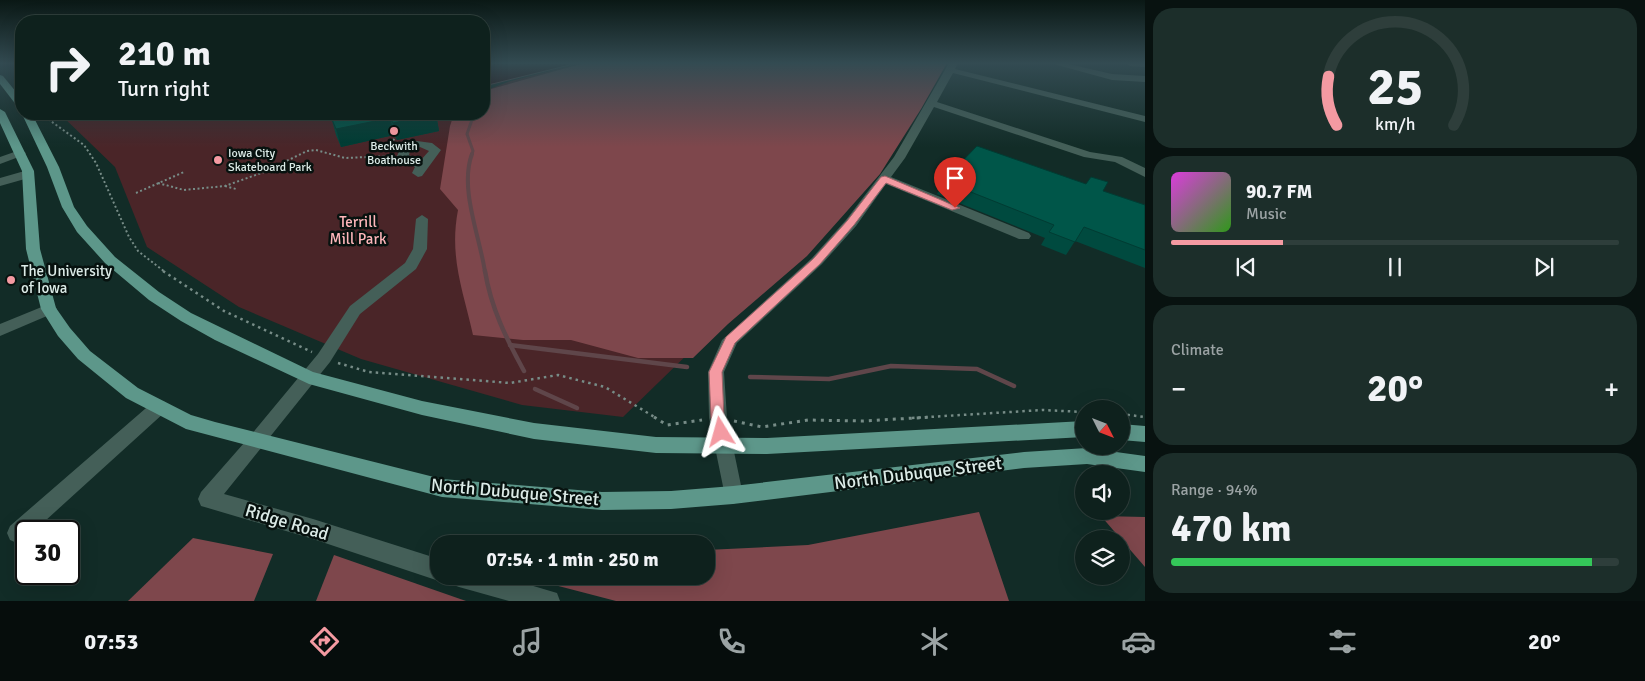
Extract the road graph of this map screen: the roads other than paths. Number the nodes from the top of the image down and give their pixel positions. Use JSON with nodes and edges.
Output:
{"nodes":[{"id":1,"x":938,"y":91,"type":"edge"},
{"id":2,"x":1042,"y":91,"type":"edge"},
{"id":3,"x":931,"y":103,"type":"junction"},
{"id":4,"x":0,"y":112,"type":"edge"},
{"id":5,"x":30,"y":120,"type":"edge"},
{"id":6,"x":1145,"y":120,"type":"edge"},
{"id":7,"x":20,"y":153,"type":"junction"},
{"id":8,"x":0,"y":161,"type":"edge"},
{"id":9,"x":1145,"y":173,"type":"edge"},
{"id":10,"x":28,"y":174,"type":"junction"},
{"id":11,"x":885,"y":179,"type":"junction"},
{"id":12,"x":0,"y":182,"type":"edge"},
{"id":13,"x":422,"y":219,"type":"dead end"},
{"id":14,"x":1024,"y":236,"type":"dead end"},
{"id":15,"x":48,"y":309,"type":"junction"},
{"id":16,"x":0,"y":330,"type":"edge"},
{"id":17,"x":308,"y":377,"type":"junction"},
{"id":18,"x":159,"y":407,"type":"junction"},
{"id":19,"x":1075,"y":429,"type":"edge"},
{"id":20,"x":1130,"y":433,"type":"edge"},
{"id":21,"x":1145,"y":434,"type":"edge"},
{"id":22,"x":258,"y":441,"type":"junction"},
{"id":23,"x":724,"y":446,"type":"junction"},
{"id":24,"x":1145,"y":464,"type":"edge"},
{"id":25,"x":733,"y":495,"type":"junction"},
{"id":26,"x":33,"y":520,"type":"edge"},
{"id":27,"x":430,"y":567,"type":"edge"},
{"id":28,"x":492,"y":585,"type":"edge"},
{"id":29,"x":549,"y":601,"type":"edge"}],
"edges":[{"from":1,"to":3,"type":"street"},
{"from":2,"to":6,"type":"street"},
{"from":3,"to":9,"type":"street"},
{"from":3,"to":11,"type":"street"},
{"from":4,"to":7,"type":"main road","name":"North Dubuque Street"},
{"from":5,"to":17,"type":"main road","name":"North Dubuque Street"},
{"from":7,"to":8,"type":"street"},
{"from":7,"to":10,"type":"main road","name":"North Dubuque Street"},
{"from":10,"to":12,"type":"street"},
{"from":10,"to":15,"type":"main road","name":"North Dubuque Street"},
{"from":11,"to":14,"type":"street"},
{"from":11,"to":23,"type":"street"},
{"from":13,"to":17,"type":"street"},
{"from":15,"to":16,"type":"street"},
{"from":15,"to":18,"type":"main road","name":"North Dubuque Street"},
{"from":17,"to":22,"type":"street"},
{"from":17,"to":23,"type":"main road","name":"North Dubuque Street"},
{"from":18,"to":22,"type":"main road","name":"North Dubuque Street"},
{"from":18,"to":26,"type":"street"},
{"from":19,"to":23,"type":"main road","name":"North Dubuque Street"},
{"from":20,"to":21,"type":"main road"},
{"from":22,"to":25,"type":"main road","name":"North Dubuque Street"},
{"from":22,"to":27,"type":"street","name":"Ridge Road"},
{"from":23,"to":25,"type":"street"},
{"from":24,"to":25,"type":"main road","name":"North Dubuque Street"},
{"from":28,"to":29,"type":"street"}]}
